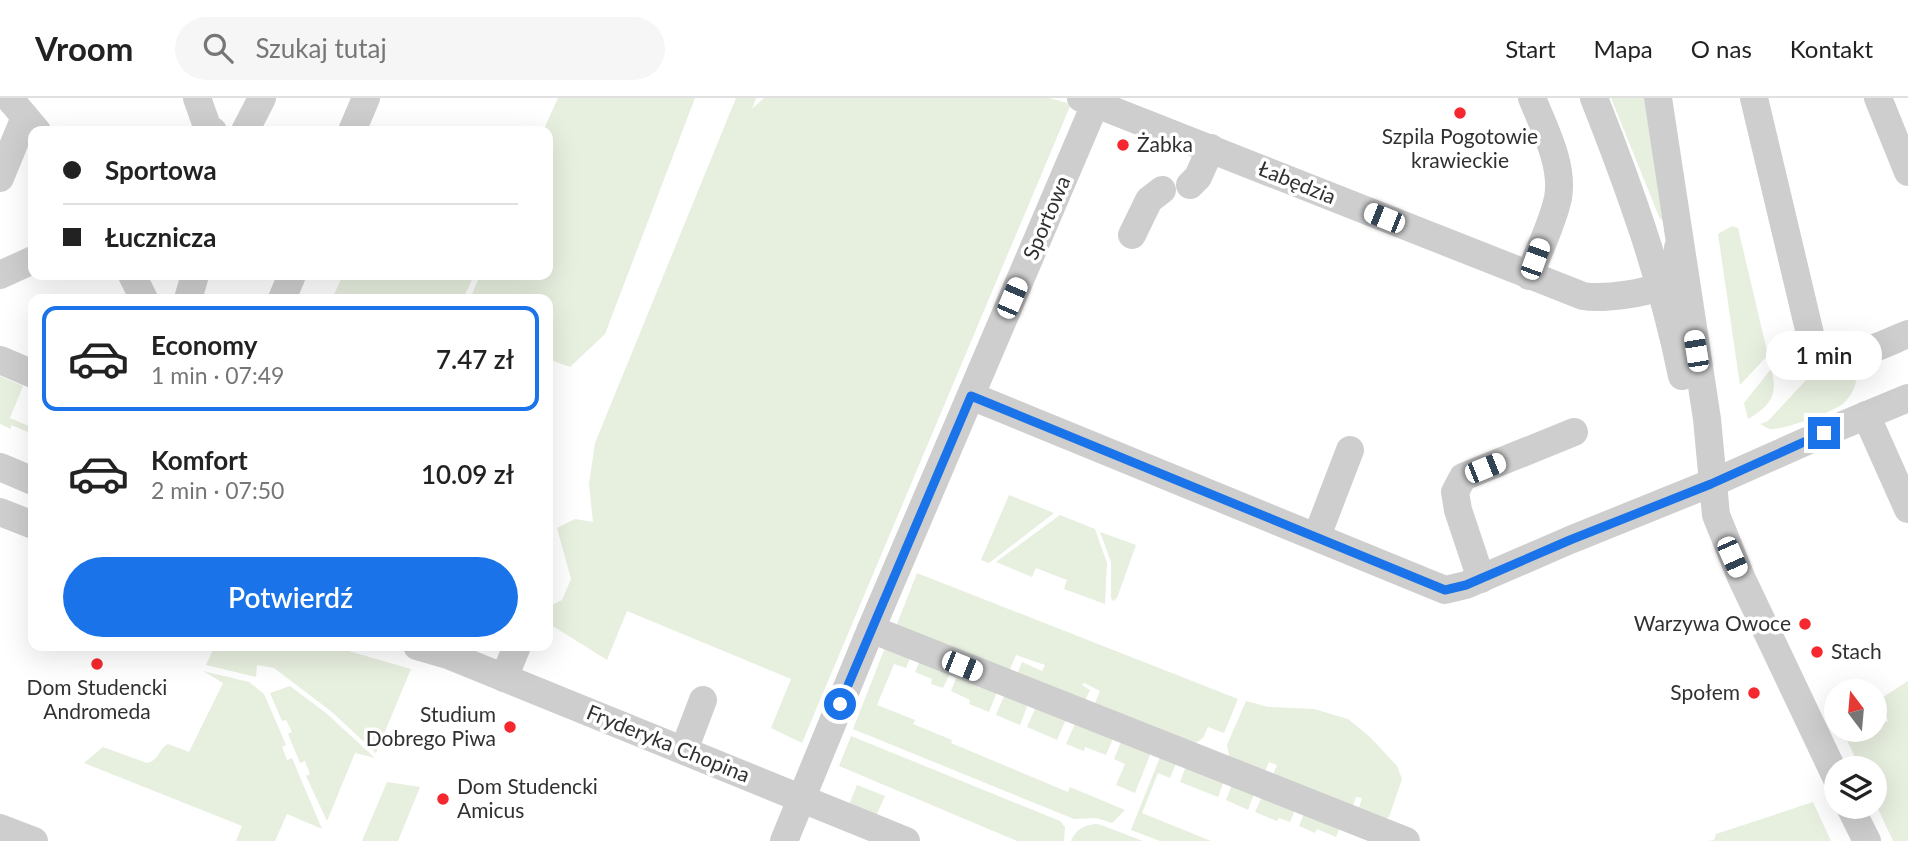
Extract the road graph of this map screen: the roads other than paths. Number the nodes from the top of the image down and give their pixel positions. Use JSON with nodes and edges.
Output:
{"nodes":[{"id":1,"x":197,"y":98,"type":"edge"},
{"id":2,"x":262,"y":98,"type":"edge"},
{"id":3,"x":366,"y":98,"type":"edge"},
{"id":4,"x":1532,"y":98,"type":"edge"},
{"id":5,"x":1594,"y":98,"type":"edge"},
{"id":6,"x":1658,"y":98,"type":"edge"},
{"id":7,"x":1754,"y":98,"type":"edge"},
{"id":8,"x":1878,"y":98,"type":"edge"},
{"id":9,"x":1091,"y":99,"type":"edge"},
{"id":10,"x":24,"y":116,"type":"edge"},
{"id":11,"x":207,"y":126,"type":"edge"},
{"id":12,"x":248,"y":126,"type":"edge"},
{"id":13,"x":354,"y":126,"type":"edge"},
{"id":14,"x":1211,"y":148,"type":"junction"},
{"id":15,"x":1908,"y":172,"type":"edge"},
{"id":16,"x":0,"y":178,"type":"edge"},
{"id":17,"x":1190,"y":185,"type":"dead end"},
{"id":18,"x":1162,"y":190,"type":"dead end"},
{"id":19,"x":1677,"y":229,"type":"junction"},
{"id":20,"x":1132,"y":235,"type":"dead end"},
{"id":21,"x":28,"y":262,"type":"edge"},
{"id":22,"x":0,"y":275,"type":"edge"},
{"id":23,"x":1529,"y":276,"type":"junction"},
{"id":24,"x":1659,"y":286,"type":"junction"},
{"id":25,"x":1692,"y":324,"type":"junction"},
{"id":26,"x":1908,"y":334,"type":"edge"},
{"id":27,"x":0,"y":360,"type":"edge"},
{"id":28,"x":28,"y":372,"type":"edge"},
{"id":29,"x":971,"y":396,"type":"junction"},
{"id":30,"x":1908,"y":398,"type":"edge"},
{"id":31,"x":1866,"y":415,"type":"junction"},
{"id":32,"x":1574,"y":432,"type":"dead end"},
{"id":33,"x":1350,"y":450,"type":"dead end"},
{"id":34,"x":0,"y":467,"type":"edge"},
{"id":35,"x":28,"y":479,"type":"edge"},
{"id":36,"x":1711,"y":484,"type":"junction"},
{"id":37,"x":1908,"y":509,"type":"edge"},
{"id":38,"x":0,"y":512,"type":"edge"},
{"id":39,"x":28,"y":523,"type":"edge"},
{"id":40,"x":1317,"y":537,"type":"junction"},
{"id":41,"x":1481,"y":579,"type":"junction"},
{"id":42,"x":871,"y":629,"type":"junction"},
{"id":43,"x":515,"y":651,"type":"edge"},
{"id":44,"x":466,"y":653,"type":"edge"},
{"id":45,"x":504,"y":678,"type":"junction"},
{"id":46,"x":703,"y":700,"type":"dead end"},
{"id":47,"x":684,"y":750,"type":"junction"},
{"id":48,"x":1826,"y":756,"type":"edge"},
{"id":49,"x":802,"y":798,"type":"junction"},
{"id":50,"x":1856,"y":819,"type":"edge"},
{"id":51,"x":0,"y":828,"type":"edge"},
{"id":52,"x":34,"y":841,"type":"edge"},
{"id":53,"x":784,"y":841,"type":"edge"},
{"id":54,"x":906,"y":841,"type":"edge"},
{"id":55,"x":1406,"y":841,"type":"edge"},
{"id":56,"x":1867,"y":841,"type":"edge"}],
"edges":[{"from":1,"to":11,"type":"street"},
{"from":2,"to":12,"type":"street"},
{"from":3,"to":13,"type":"street"},
{"from":4,"to":23,"type":"street"},
{"from":5,"to":24,"type":"street"},
{"from":6,"to":19,"type":"street"},
{"from":7,"to":26,"type":"street"},
{"from":8,"to":15,"type":"street"},
{"from":9,"to":14,"type":"street","name":"Łabędzia"},
{"from":9,"to":29,"type":"street","name":"Sportowa"},
{"from":10,"to":16,"type":"street"},
{"from":14,"to":17,"type":"street"},
{"from":14,"to":23,"type":"street","name":"Łabędzia"},
{"from":18,"to":20,"type":"street"},
{"from":19,"to":24,"type":"street"},
{"from":19,"to":25,"type":"street"},
{"from":21,"to":22,"type":"street"},
{"from":23,"to":24,"type":"street","name":"Łabędzia"},
{"from":24,"to":25,"type":"street"},
{"from":24,"to":36,"type":"street"},
{"from":25,"to":36,"type":"street"},
{"from":27,"to":28,"type":"street"},
{"from":29,"to":40,"type":"street"},
{"from":29,"to":42,"type":"street","name":"Sportowa"},
{"from":30,"to":31,"type":"street"},
{"from":31,"to":36,"type":"street"},
{"from":31,"to":37,"type":"street"},
{"from":32,"to":41,"type":"street"},
{"from":33,"to":40,"type":"street"},
{"from":34,"to":35,"type":"street"},
{"from":36,"to":41,"type":"street"},
{"from":36,"to":48,"type":"street"},
{"from":38,"to":39,"type":"street"},
{"from":40,"to":41,"type":"street"},
{"from":42,"to":49,"type":"street","name":"Sportowa"},
{"from":42,"to":55,"type":"street"},
{"from":43,"to":45,"type":"street"},
{"from":44,"to":45,"type":"street","name":"Fryderyka Chopina"},
{"from":45,"to":47,"type":"street","name":"Fryderyka Chopina"},
{"from":46,"to":47,"type":"street"},
{"from":47,"to":49,"type":"street","name":"Fryderyka Chopina"},
{"from":49,"to":53,"type":"street","name":"Sportowa"},
{"from":49,"to":54,"type":"street","name":"Fryderyka Chopina"},
{"from":50,"to":56,"type":"street"},
{"from":51,"to":52,"type":"street"}]}
